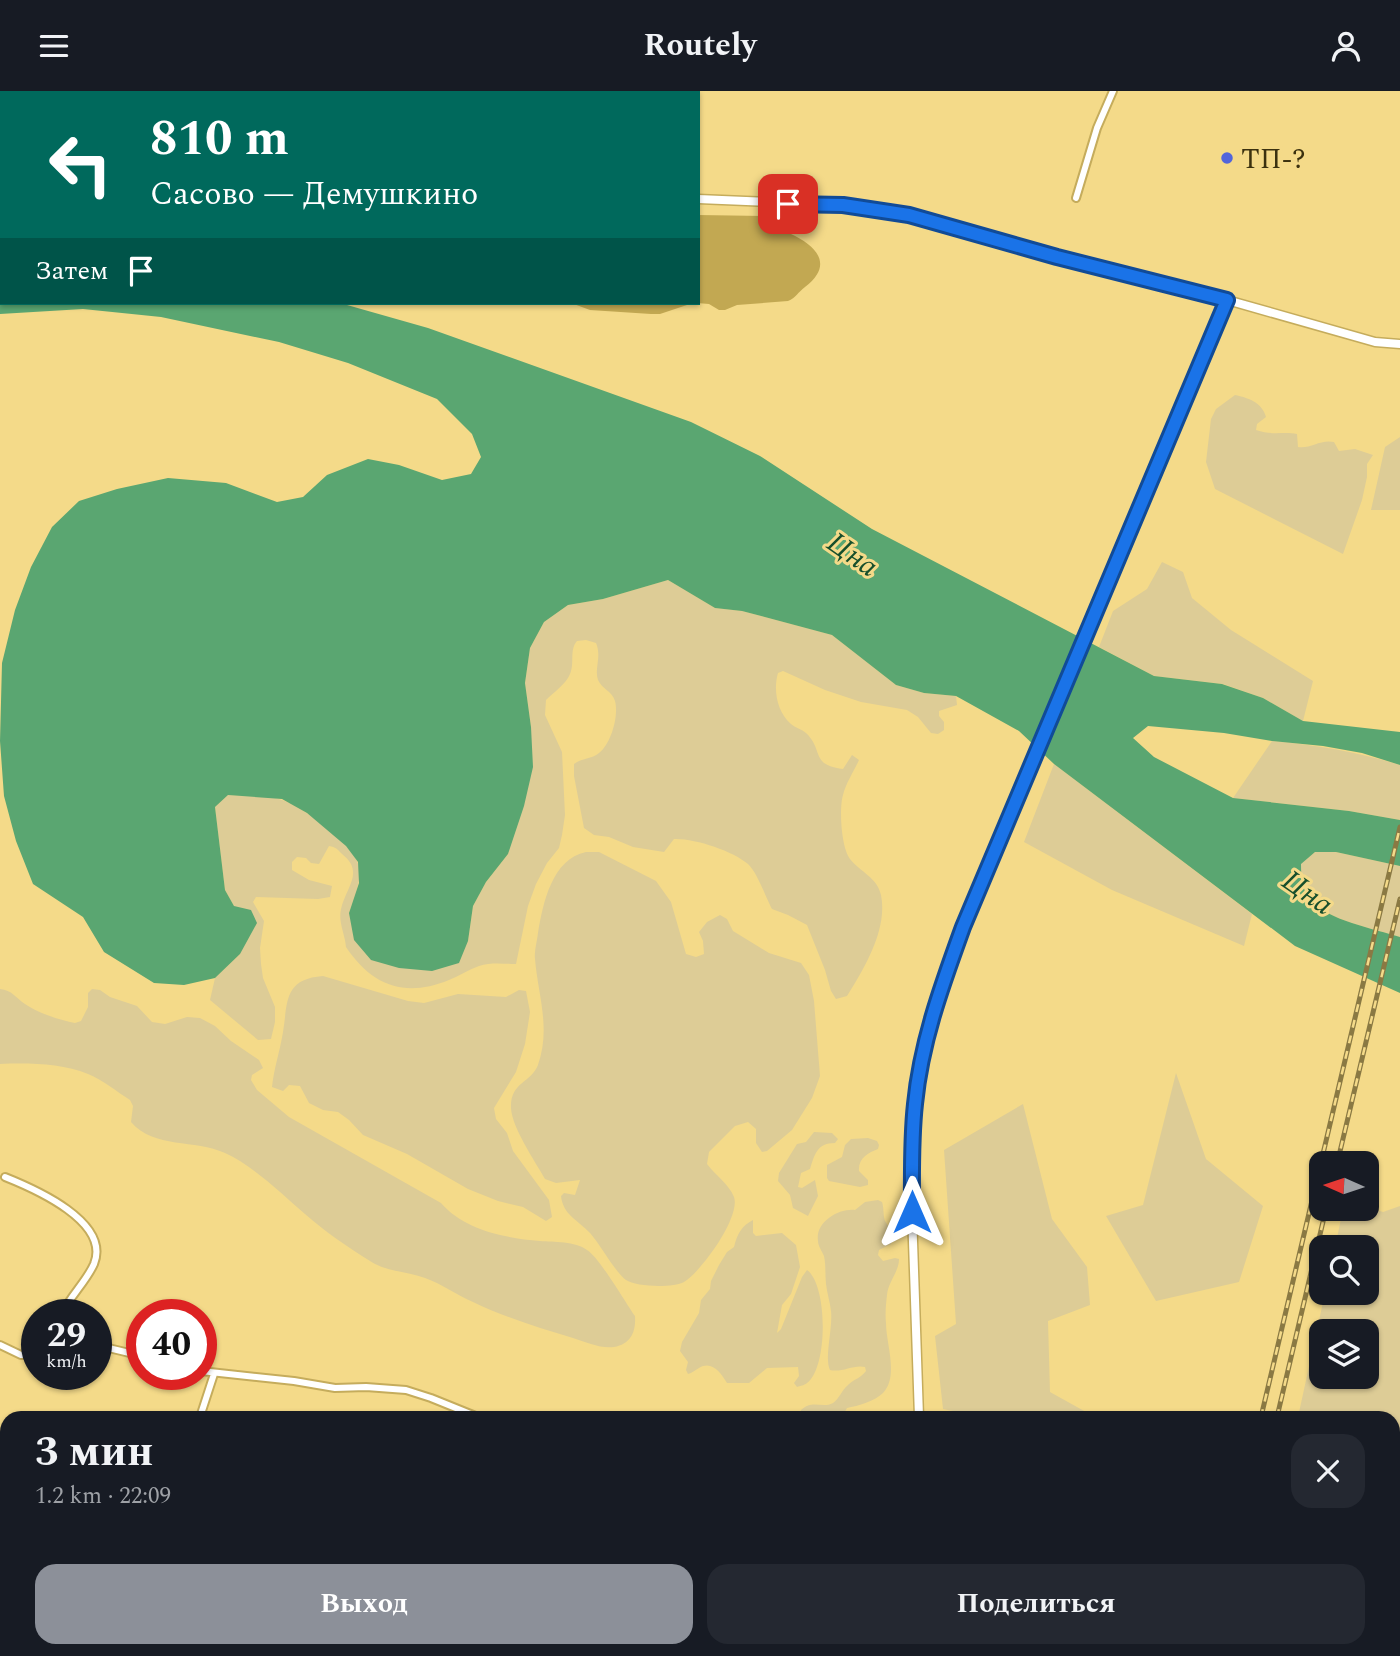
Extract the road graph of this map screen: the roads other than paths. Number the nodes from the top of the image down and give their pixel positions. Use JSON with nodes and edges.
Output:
{"nodes":[{"id":1,"x":1113,"y":91,"type":"edge"},
{"id":2,"x":1076,"y":198,"type":"dead end"},
{"id":3,"x":700,"y":199,"type":"edge"},
{"id":4,"x":1227,"y":300,"type":"junction"},
{"id":5,"x":1400,"y":344,"type":"edge"},
{"id":6,"x":5,"y":1177,"type":"dead end"},
{"id":7,"x":71,"y":1299,"type":"edge"},
{"id":8,"x":0,"y":1345,"type":"edge"},
{"id":9,"x":21,"y":1355,"type":"edge"},
{"id":10,"x":217,"y":1374,"type":"edge"},
{"id":11,"x":209,"y":1390,"type":"edge"},
{"id":12,"x":202,"y":1411,"type":"edge"},
{"id":13,"x":463,"y":1411,"type":"edge"},
{"id":14,"x":919,"y":1411,"type":"edge"}],
"edges":[{"from":1,"to":2,"type":"street"},
{"from":3,"to":4,"type":"street"},
{"from":4,"to":5,"type":"street"},
{"from":4,"to":14,"type":"street"},
{"from":6,"to":7,"type":"street"},
{"from":8,"to":9,"type":"street"},
{"from":10,"to":13,"type":"street"},
{"from":11,"to":12,"type":"street"}]}
